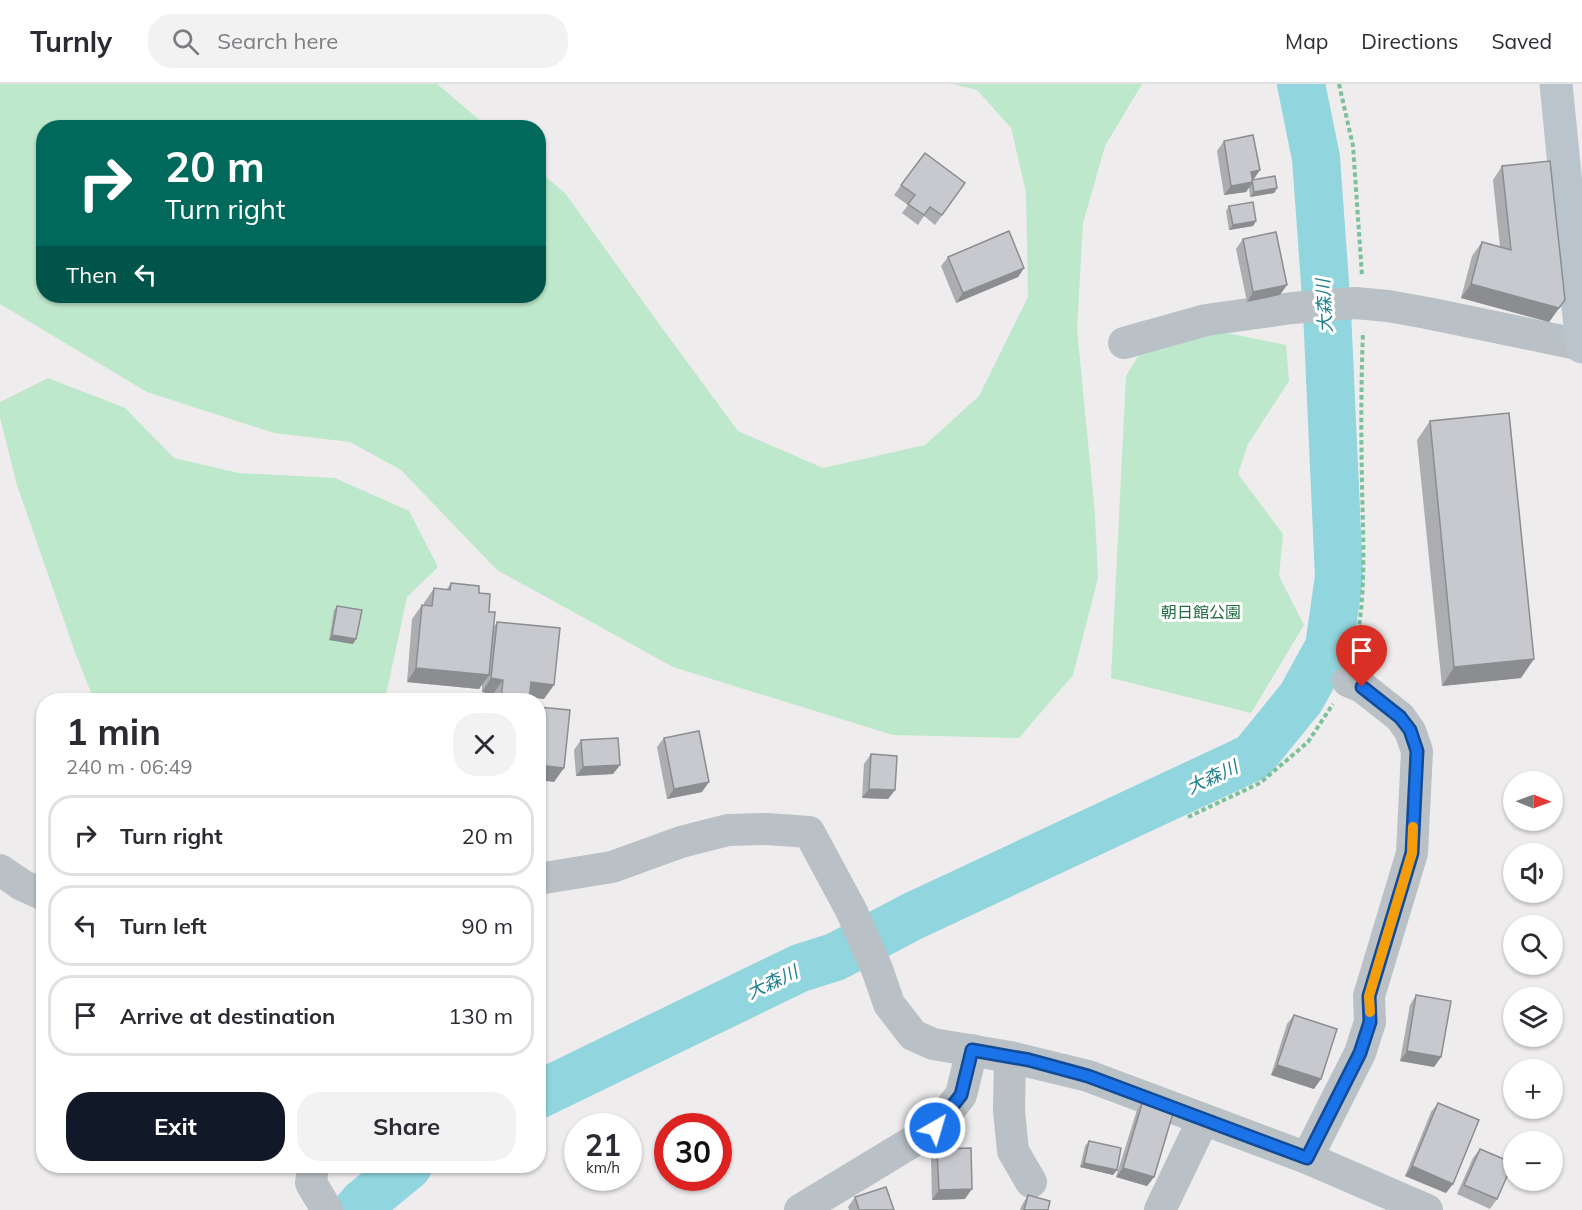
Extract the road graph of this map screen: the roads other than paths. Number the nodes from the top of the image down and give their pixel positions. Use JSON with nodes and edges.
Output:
{"nodes":[{"id":1,"x":1556,"y":84,"type":"edge"},
{"id":2,"x":1124,"y":343,"type":"dead end"},
{"id":3,"x":1582,"y":345,"type":"edge"},
{"id":4,"x":1348,"y":681,"type":"road end"},
{"id":5,"x":0,"y":870,"type":"edge"},
{"id":6,"x":546,"y":878,"type":"edge"},
{"id":7,"x":36,"y":891,"type":"edge"},
{"id":8,"x":972,"y":1050,"type":"junction"},
{"id":9,"x":1010,"y":1056,"type":"junction"},
{"id":10,"x":1203,"y":1120,"type":"junction"},
{"id":11,"x":1307,"y":1158,"type":"junction"},
{"id":12,"x":312,"y":1173,"type":"edge"},
{"id":13,"x":1031,"y":1182,"type":"dead end"},
{"id":14,"x":326,"y":1208,"type":"edge"},
{"id":15,"x":800,"y":1210,"type":"edge"},
{"id":16,"x":1160,"y":1210,"type":"edge"},
{"id":17,"x":1426,"y":1210,"type":"edge"}],
"edges":[{"from":1,"to":3,"type":"main road"},
{"from":2,"to":3,"type":"street"},
{"from":4,"to":11,"type":"street"},
{"from":5,"to":7,"type":"street"},
{"from":6,"to":8,"type":"street"},
{"from":8,"to":9,"type":"street"},
{"from":8,"to":15,"type":"street"},
{"from":9,"to":10,"type":"street"},
{"from":9,"to":13,"type":"street"},
{"from":10,"to":11,"type":"street"},
{"from":10,"to":16,"type":"street"},
{"from":11,"to":17,"type":"street"},
{"from":12,"to":14,"type":"street"}]}
